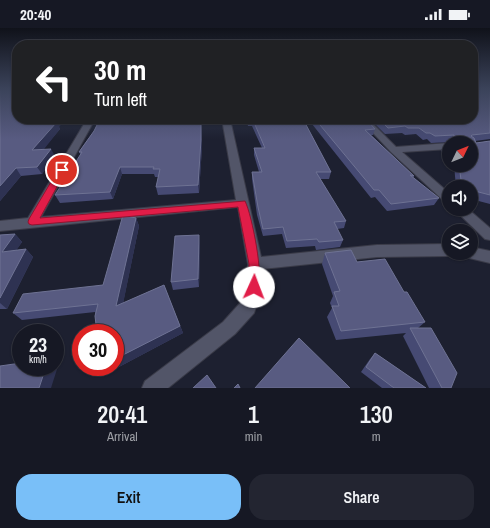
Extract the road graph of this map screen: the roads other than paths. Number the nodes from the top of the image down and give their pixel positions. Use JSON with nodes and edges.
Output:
{"nodes":[{"id":1,"x":88,"y":124,"type":"edge"},
{"id":2,"x":227,"y":124,"type":"edge"},
{"id":3,"x":369,"y":124,"type":"edge"},
{"id":4,"x":442,"y":147,"type":"edge"},
{"id":5,"x":394,"y":150,"type":"junction"},
{"id":6,"x":442,"y":193,"type":"edge"},
{"id":7,"x":242,"y":203,"type":"junction"},
{"id":8,"x":468,"y":216,"type":"edge"},
{"id":9,"x":32,"y":222,"type":"junction"},
{"id":10,"x":0,"y":226,"type":"edge"},
{"id":11,"x":490,"y":235,"type":"edge"},
{"id":12,"x":442,"y":249,"type":"edge"},
{"id":13,"x":478,"y":254,"type":"edge"},
{"id":14,"x":490,"y":256,"type":"edge"},
{"id":15,"x":255,"y":264,"type":"junction"},
{"id":16,"x":152,"y":388,"type":"edge"}],
"edges":[{"from":1,"to":9,"type":"street"},
{"from":2,"to":7,"type":"street"},
{"from":3,"to":5,"type":"street"},
{"from":4,"to":5,"type":"street"},
{"from":5,"to":6,"type":"street"},
{"from":7,"to":9,"type":"street"},
{"from":7,"to":15,"type":"street"},
{"from":8,"to":11,"type":"street"},
{"from":9,"to":10,"type":"street"},
{"from":12,"to":15,"type":"street"},
{"from":13,"to":14,"type":"street"},
{"from":15,"to":16,"type":"street"}]}
